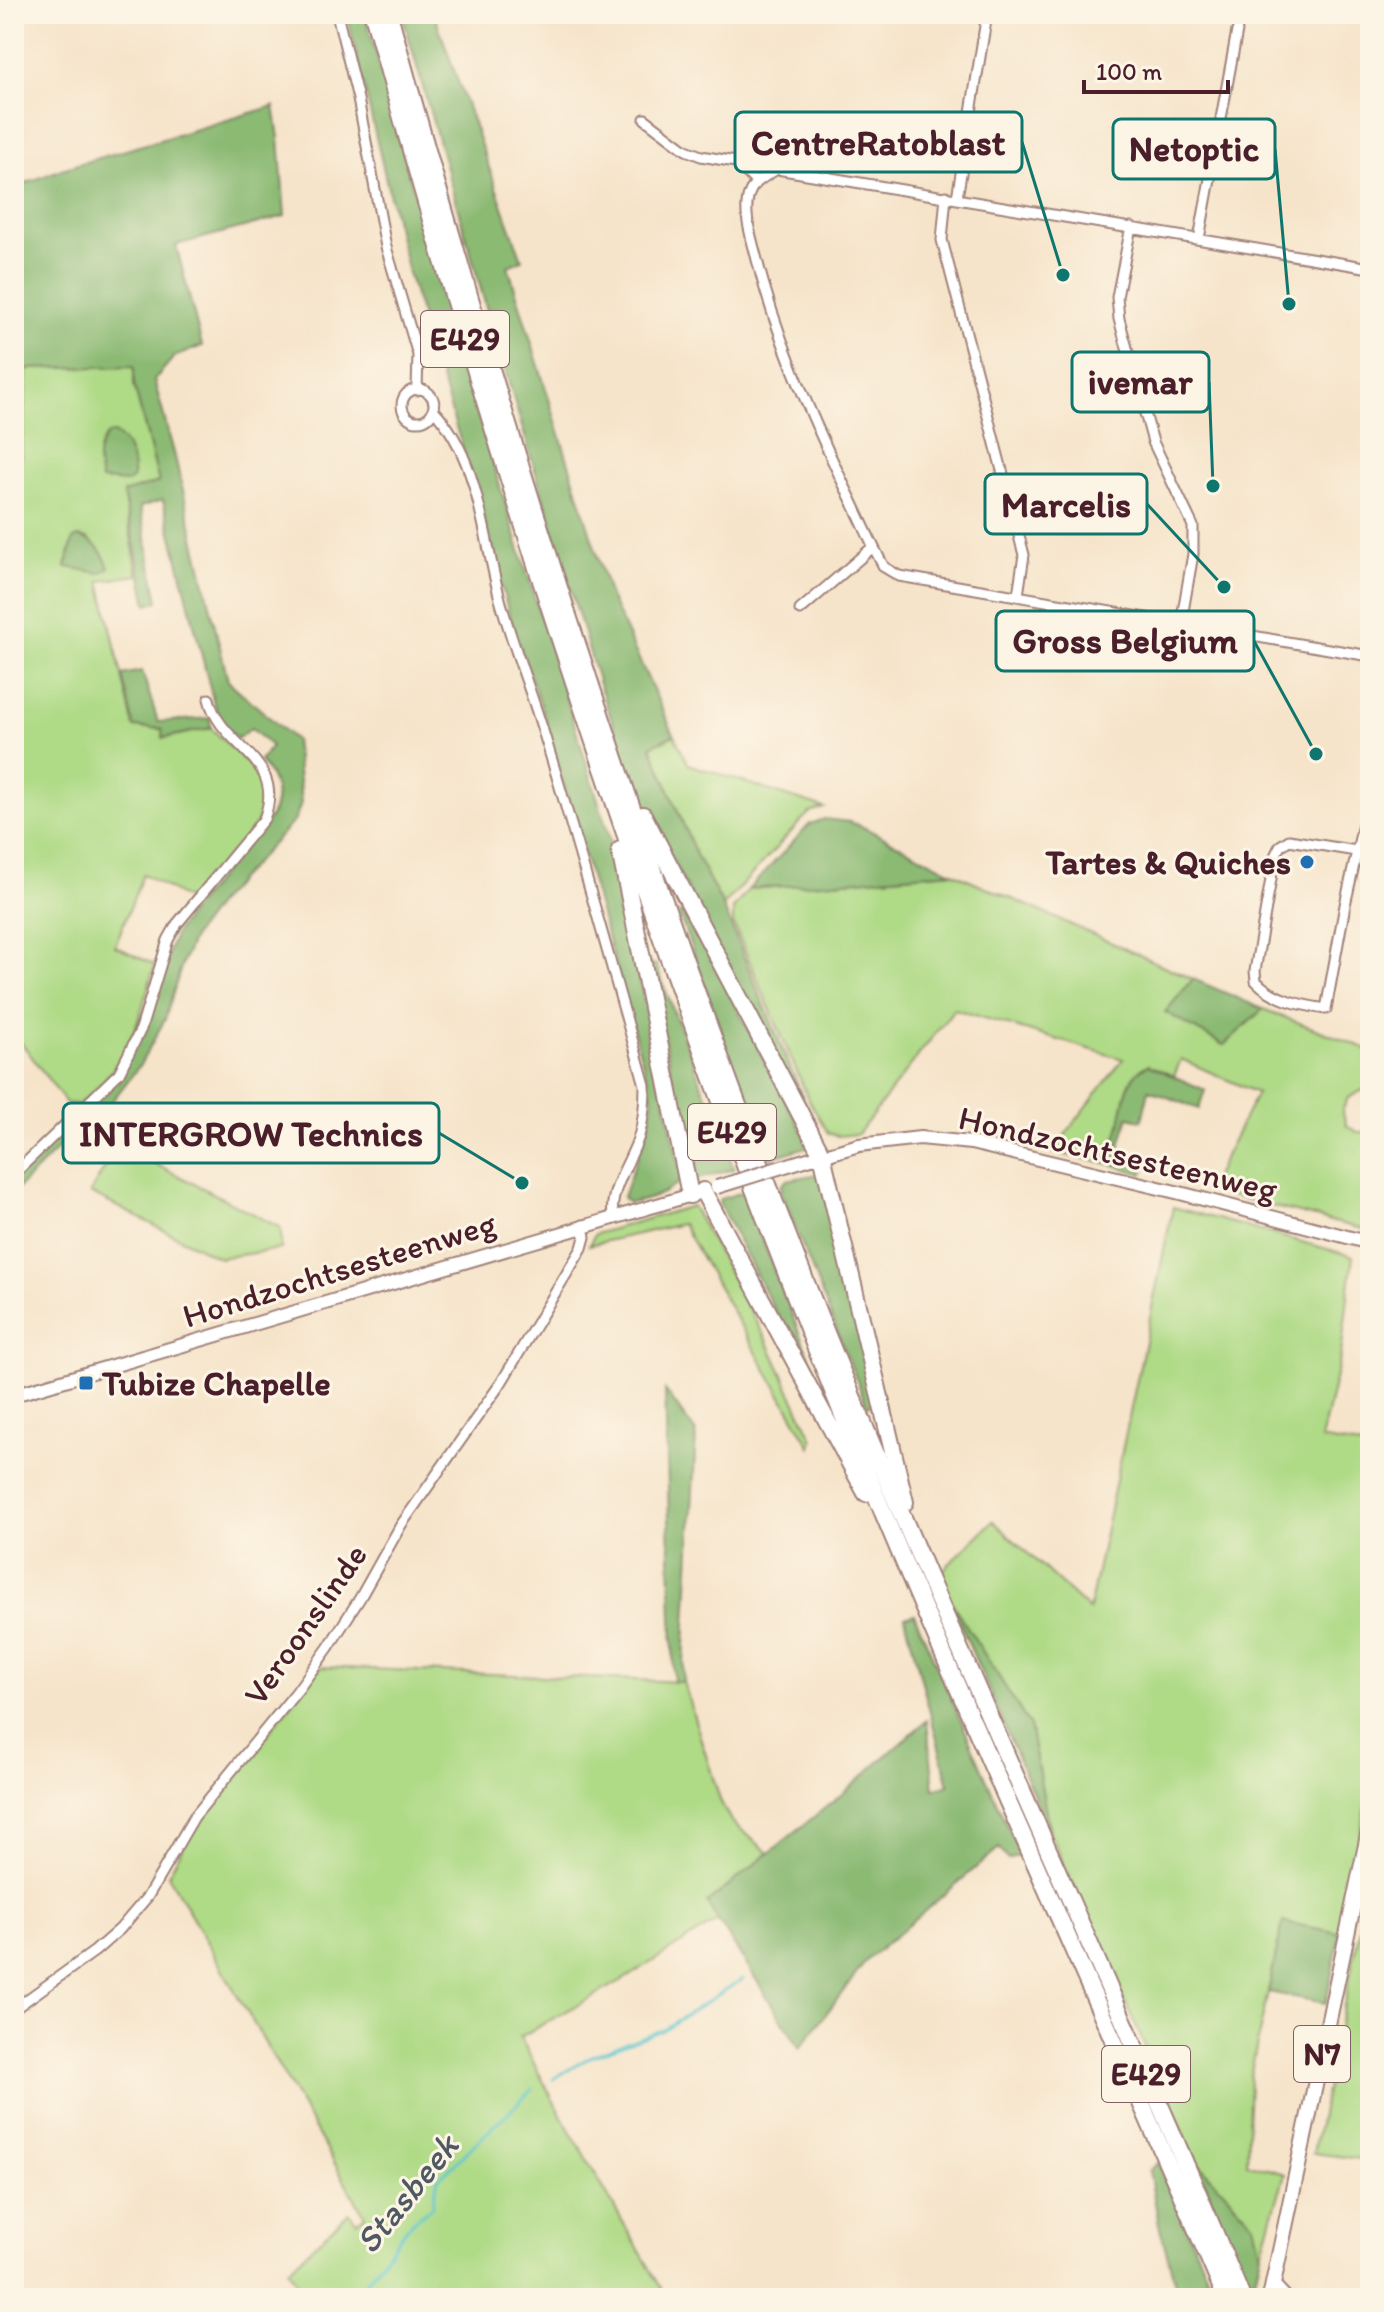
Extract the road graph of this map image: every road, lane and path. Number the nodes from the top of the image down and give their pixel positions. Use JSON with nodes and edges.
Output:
{"nodes":[{"id":1,"x":337,"y":14,"type":"edge"},
{"id":2,"x":373,"y":14,"type":"edge"},
{"id":3,"x":389,"y":14,"type":"edge"},
{"id":4,"x":987,"y":14,"type":"edge"},
{"id":5,"x":1237,"y":31,"type":"dead end"},
{"id":6,"x":645,"y":119,"type":"dead end"},
{"id":7,"x":756,"y":182,"type":"junction"},
{"id":8,"x":952,"y":197,"type":"junction"},
{"id":9,"x":1131,"y":227,"type":"junction"},
{"id":10,"x":1199,"y":239,"type":"junction"},
{"id":11,"x":1370,"y":268,"type":"edge"},
{"id":12,"x":417,"y":390,"type":"junction"},
{"id":13,"x":433,"y":409,"type":"junction"},
{"id":14,"x":873,"y":547,"type":"junction"},
{"id":15,"x":1018,"y":595,"type":"junction"},
{"id":16,"x":800,"y":610,"type":"dead end"},
{"id":17,"x":1181,"y":623,"type":"junction"},
{"id":18,"x":1370,"y":656,"type":"edge"},
{"id":19,"x":209,"y":699,"type":"dead end"},
{"id":20,"x":602,"y":725,"type":"junction"},
{"id":21,"x":592,"y":744,"type":"junction"},
{"id":22,"x":1370,"y":793,"type":"edge"},
{"id":23,"x":1356,"y":851,"type":"junction"},
{"id":24,"x":816,"y":1157,"type":"junction"},
{"id":25,"x":14,"y":1174,"type":"edge"},
{"id":26,"x":703,"y":1191,"type":"junction"},
{"id":27,"x":613,"y":1216,"type":"junction"},
{"id":28,"x":583,"y":1225,"type":"junction"},
{"id":29,"x":1370,"y":1243,"type":"edge"},
{"id":30,"x":14,"y":1395,"type":"edge"},
{"id":31,"x":884,"y":1515,"type":"junction"},
{"id":32,"x":911,"y":1539,"type":"junction"},
{"id":33,"x":1370,"y":1826,"type":"edge"},
{"id":34,"x":14,"y":2009,"type":"edge"},
{"id":35,"x":1273,"y":2282,"type":"junction"},
{"id":36,"x":1226,"y":2298,"type":"edge"},
{"id":37,"x":1242,"y":2298,"type":"edge"},
{"id":38,"x":1270,"y":2298,"type":"edge"},
{"id":39,"x":1288,"y":2298,"type":"edge"}],
"edges":[{"from":1,"to":12,"type":"street"},
{"from":2,"to":21,"type":"highway","number":"E429"},
{"from":3,"to":20,"type":"highway","number":"E429"},
{"from":4,"to":8,"type":"street"},
{"from":5,"to":10,"type":"street"},
{"from":6,"to":7,"type":"street"},
{"from":7,"to":8,"type":"street"},
{"from":7,"to":14,"type":"street"},
{"from":8,"to":9,"type":"street"},
{"from":8,"to":15,"type":"street"},
{"from":9,"to":10,"type":"street"},
{"from":9,"to":17,"type":"street"},
{"from":10,"to":11,"type":"street"},
{"from":12,"to":13,"type":"street"},
{"from":12,"to":13,"type":"street"},
{"from":13,"to":27,"type":"street"},
{"from":14,"to":15,"type":"street"},
{"from":14,"to":16,"type":"street"},
{"from":15,"to":17,"type":"street"},
{"from":17,"to":18,"type":"street"},
{"from":19,"to":25,"type":"street"},
{"from":20,"to":24,"type":"highway"},
{"from":20,"to":32,"type":"highway","number":"E429"},
{"from":21,"to":26,"type":"highway"},
{"from":21,"to":31,"type":"highway","number":"E429"},
{"from":22,"to":23,"type":"street"},
{"from":23,"to":23,"type":"street"},
{"from":24,"to":26,"type":"main road","name":"Hondzochtsesteenweg","bridge":true},
{"from":24,"to":29,"type":"main road","name":"Hondzochtsesteenweg"},
{"from":24,"to":32,"type":"highway"},
{"from":26,"to":27,"type":"main road","name":"Hondzochtsesteenweg"},
{"from":26,"to":31,"type":"highway"},
{"from":27,"to":28,"type":"main road","name":"Hondzochtsesteenweg"},
{"from":28,"to":30,"type":"main road","name":"Hondzochtsesteenweg"},
{"from":28,"to":34,"type":"street","name":"Veroonslinde"},
{"from":31,"to":36,"type":"highway","number":"E429"},
{"from":32,"to":37,"type":"highway","number":"E429"},
{"from":33,"to":35,"type":"main road","number":"N7"},
{"from":35,"to":38,"type":"main road","number":"N7"},
{"from":35,"to":39,"type":"street"}]}
